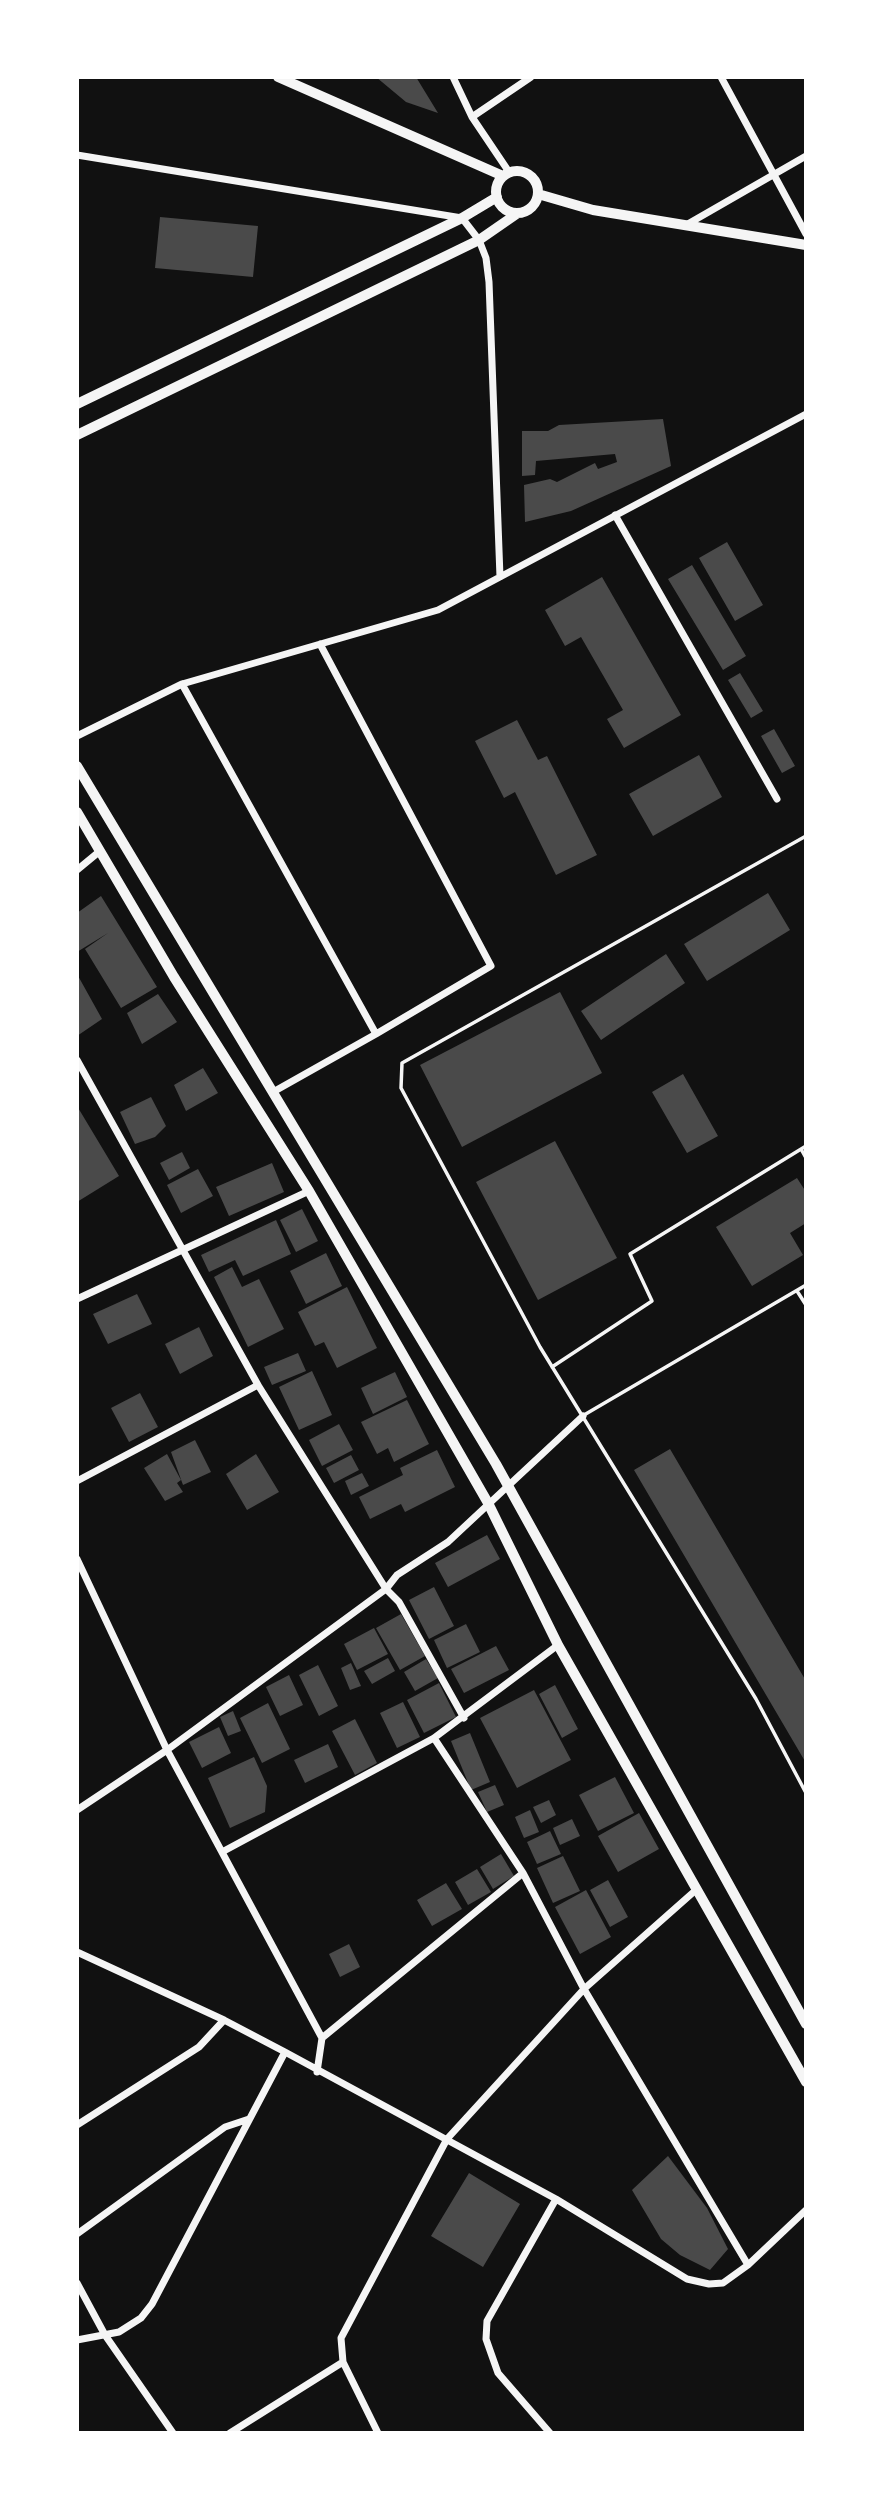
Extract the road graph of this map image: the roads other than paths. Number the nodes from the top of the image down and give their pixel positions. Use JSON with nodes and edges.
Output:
{"nodes":[{"id":1,"x":278,"y":77,"type":"edge"},
{"id":2,"x":453,"y":77,"type":"edge"},
{"id":3,"x":531,"y":77,"type":"edge"},
{"id":4,"x":721,"y":77,"type":"edge"},
{"id":5,"x":472,"y":117,"type":"junction"},
{"id":6,"x":77,"y":155,"type":"edge"},
{"id":7,"x":806,"y":156,"type":"edge"},
{"id":8,"x":506,"y":174,"type":"junction"},
{"id":9,"x":774,"y":175,"type":"junction"},
{"id":10,"x":538,"y":194,"type":"junction"},
{"id":11,"x":497,"y":197,"type":"junction"},
{"id":12,"x":518,"y":213,"type":"junction"},
{"id":13,"x":462,"y":218,"type":"junction"},
{"id":14,"x":685,"y":226,"type":"junction"},
{"id":15,"x":806,"y":234,"type":"edge"},
{"id":16,"x":479,"y":240,"type":"junction"},
{"id":17,"x":806,"y":245,"type":"edge"},
{"id":18,"x":77,"y":404,"type":"edge"},
{"id":19,"x":806,"y":414,"type":"edge"},
{"id":20,"x":77,"y":435,"type":"edge"},
{"id":21,"x":615,"y":515,"type":"junction"},
{"id":22,"x":500,"y":576,"type":"junction"},
{"id":23,"x":320,"y":644,"type":"junction"},
{"id":24,"x":182,"y":684,"type":"junction"},
{"id":25,"x":77,"y":736,"type":"edge"},
{"id":26,"x":77,"y":766,"type":"edge"},
{"id":27,"x":777,"y":799,"type":"dead end"},
{"id":28,"x":77,"y":812,"type":"edge"},
{"id":29,"x":806,"y":836,"type":"edge"},
{"id":30,"x":100,"y":851,"type":"junction"},
{"id":31,"x":77,"y":870,"type":"edge"},
{"id":32,"x":376,"y":1034,"type":"junction"},
{"id":33,"x":77,"y":1060,"type":"edge"},
{"id":34,"x":273,"y":1092,"type":"junction"},
{"id":35,"x":806,"y":1146,"type":"edge"},
{"id":36,"x":801,"y":1149,"type":"junction"},
{"id":37,"x":806,"y":1158,"type":"edge"},
{"id":38,"x":309,"y":1192,"type":"junction"},
{"id":39,"x":183,"y":1248,"type":"junction"},
{"id":40,"x":806,"y":1286,"type":"edge"},
{"id":41,"x":797,"y":1290,"type":"junction"},
{"id":42,"x":77,"y":1299,"type":"edge"},
{"id":43,"x":806,"y":1305,"type":"edge"},
{"id":44,"x":552,"y":1367,"type":"junction"},
{"id":45,"x":258,"y":1385,"type":"junction"},
{"id":46,"x":583,"y":1416,"type":"junction"},
{"id":47,"x":77,"y":1481,"type":"edge"},
{"id":48,"x":508,"y":1485,"type":"junction"},
{"id":49,"x":488,"y":1503,"type":"junction"},
{"id":50,"x":77,"y":1559,"type":"edge"},
{"id":51,"x":386,"y":1589,"type":"junction"},
{"id":52,"x":558,"y":1645,"type":"junction"},
{"id":53,"x":464,"y":1718,"type":"junction"},
{"id":54,"x":435,"y":1738,"type":"junction"},
{"id":55,"x":167,"y":1750,"type":"junction"},
{"id":56,"x":805,"y":1790,"type":"edge"},
{"id":57,"x":77,"y":1810,"type":"edge"},
{"id":58,"x":222,"y":1852,"type":"junction"},
{"id":59,"x":523,"y":1873,"type":"junction"},
{"id":60,"x":697,"y":1889,"type":"junction"},
{"id":61,"x":77,"y":1952,"type":"edge"},
{"id":62,"x":584,"y":1989,"type":"junction"},
{"id":63,"x":225,"y":2020,"type":"junction"},
{"id":64,"x":806,"y":2024,"type":"edge"},
{"id":65,"x":321,"y":2038,"type":"junction"},
{"id":66,"x":285,"y":2052,"type":"junction"},
{"id":67,"x":317,"y":2072,"type":"junction"},
{"id":68,"x":806,"y":2082,"type":"edge"},
{"id":69,"x":249,"y":2119,"type":"junction"},
{"id":70,"x":77,"y":2124,"type":"edge"},
{"id":71,"x":447,"y":2139,"type":"junction"},
{"id":72,"x":556,"y":2199,"type":"junction"},
{"id":73,"x":806,"y":2210,"type":"edge"},
{"id":74,"x":77,"y":2234,"type":"edge"},
{"id":75,"x":748,"y":2265,"type":"junction"},
{"id":76,"x":77,"y":2283,"type":"edge"},
{"id":77,"x":105,"y":2335,"type":"junction"},
{"id":78,"x":77,"y":2340,"type":"edge"},
{"id":79,"x":344,"y":2362,"type":"junction"},
{"id":80,"x":173,"y":2433,"type":"edge"},
{"id":81,"x":230,"y":2433,"type":"edge"},
{"id":82,"x":378,"y":2433,"type":"edge"},
{"id":83,"x":550,"y":2433,"type":"edge"}],
"edges":[{"from":1,"to":8,"type":"main road"},
{"from":2,"to":5,"type":"street"},
{"from":3,"to":5,"type":"street"},
{"from":4,"to":9,"type":"street"},
{"from":5,"to":8,"type":"street"},
{"from":6,"to":13,"type":"street"},
{"from":7,"to":9,"type":"street"},
{"from":8,"to":10,"type":"main road"},
{"from":8,"to":11,"type":"main road"},
{"from":9,"to":14,"type":"street"},
{"from":9,"to":15,"type":"street"},
{"from":10,"to":12,"type":"main road"},
{"from":10,"to":14,"type":"main road"},
{"from":11,"to":12,"type":"main road"},
{"from":11,"to":13,"type":"main road"},
{"from":12,"to":16,"type":"main road"},
{"from":13,"to":16,"type":"street"},
{"from":13,"to":18,"type":"main road"},
{"from":14,"to":17,"type":"main road"},
{"from":16,"to":20,"type":"main road"},
{"from":16,"to":22,"type":"street"},
{"from":19,"to":21,"type":"street"},
{"from":21,"to":22,"type":"street"},
{"from":21,"to":27,"type":"street"},
{"from":22,"to":23,"type":"street"},
{"from":23,"to":24,"type":"street"},
{"from":23,"to":32,"type":"street"},
{"from":24,"to":25,"type":"street"},
{"from":24,"to":32,"type":"street"},
{"from":26,"to":34,"type":"main road"},
{"from":28,"to":30,"type":"main road"},
{"from":29,"to":44,"type":"lane"},
{"from":30,"to":31,"type":"street"},
{"from":30,"to":38,"type":"main road"},
{"from":32,"to":34,"type":"street"},
{"from":33,"to":39,"type":"street"},
{"from":34,"to":48,"type":"main road"},
{"from":35,"to":36,"type":"lane"},
{"from":36,"to":37,"type":"lane"},
{"from":36,"to":44,"type":"lane"},
{"from":38,"to":39,"type":"street"},
{"from":38,"to":49,"type":"main road"},
{"from":39,"to":42,"type":"street"},
{"from":39,"to":45,"type":"street"},
{"from":40,"to":41,"type":"lane"},
{"from":41,"to":43,"type":"lane"},
{"from":41,"to":46,"type":"lane"},
{"from":44,"to":46,"type":"lane"},
{"from":45,"to":47,"type":"street"},
{"from":45,"to":51,"type":"street"},
{"from":46,"to":48,"type":"street"},
{"from":46,"to":56,"type":"lane"},
{"from":48,"to":49,"type":"street"},
{"from":48,"to":64,"type":"main road"},
{"from":49,"to":51,"type":"street"},
{"from":49,"to":52,"type":"main road"},
{"from":50,"to":55,"type":"street"},
{"from":51,"to":53,"type":"street"},
{"from":51,"to":55,"type":"street"},
{"from":52,"to":53,"type":"street"},
{"from":52,"to":60,"type":"main road"},
{"from":53,"to":54,"type":"street"},
{"from":54,"to":58,"type":"street"},
{"from":54,"to":59,"type":"street"},
{"from":55,"to":57,"type":"street"},
{"from":55,"to":58,"type":"street"},
{"from":58,"to":65,"type":"street"},
{"from":59,"to":62,"type":"street"},
{"from":59,"to":65,"type":"street"},
{"from":60,"to":62,"type":"street"},
{"from":60,"to":68,"type":"main road"},
{"from":61,"to":63,"type":"street"},
{"from":62,"to":71,"type":"street"},
{"from":62,"to":75,"type":"street"},
{"from":63,"to":66,"type":"street"},
{"from":63,"to":70,"type":"street"},
{"from":65,"to":67,"type":"street"},
{"from":66,"to":67,"type":"street"},
{"from":66,"to":69,"type":"street"},
{"from":67,"to":71,"type":"street"},
{"from":69,"to":74,"type":"street"},
{"from":69,"to":77,"type":"street"},
{"from":71,"to":72,"type":"street"},
{"from":71,"to":79,"type":"street"},
{"from":72,"to":75,"type":"street"},
{"from":72,"to":83,"type":"street"},
{"from":73,"to":75,"type":"street"},
{"from":76,"to":77,"type":"street"},
{"from":77,"to":78,"type":"street"},
{"from":77,"to":80,"type":"street"},
{"from":79,"to":81,"type":"street"},
{"from":79,"to":82,"type":"street"}]}
